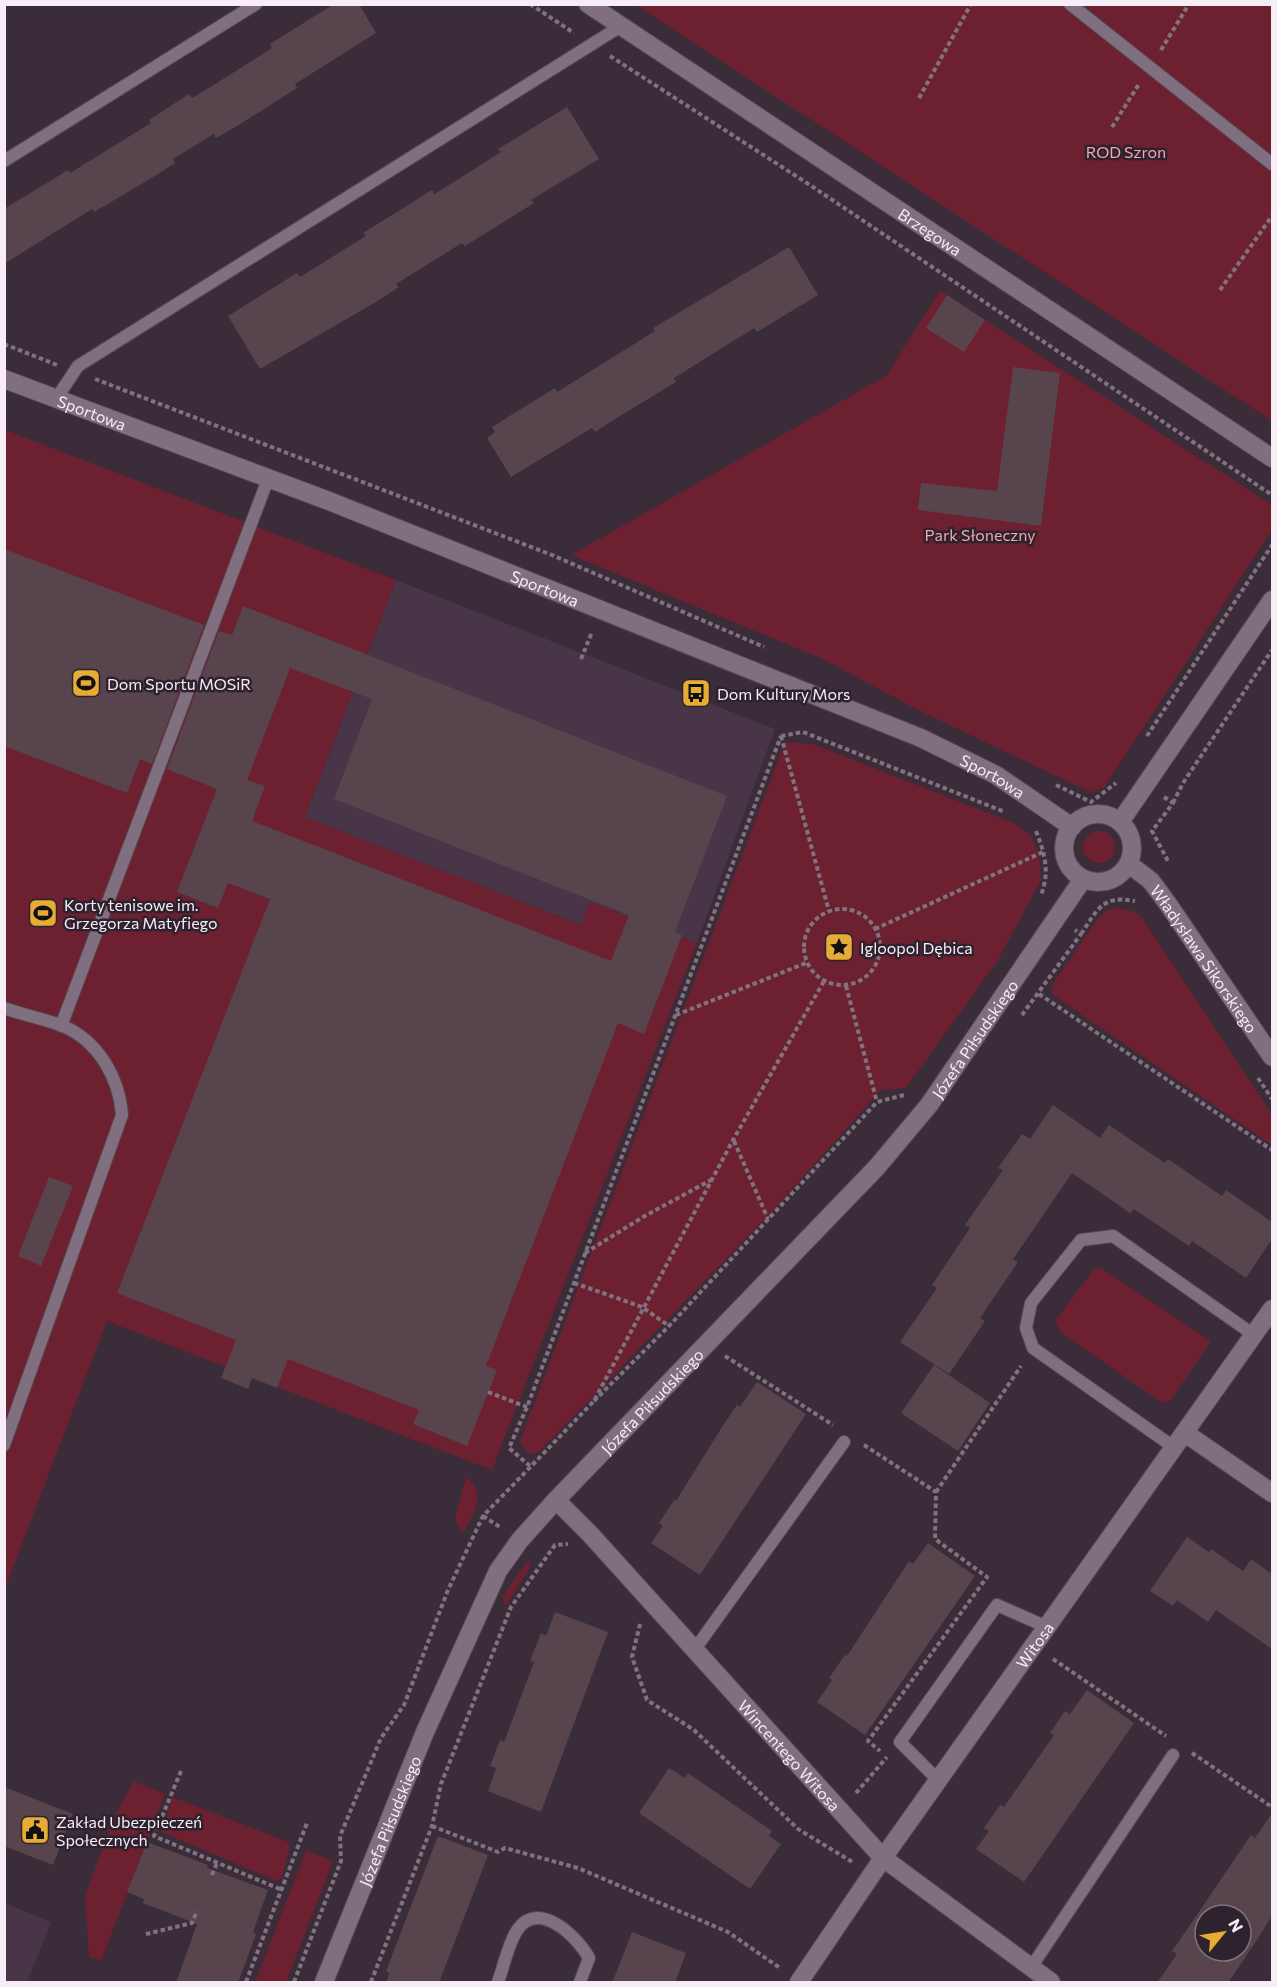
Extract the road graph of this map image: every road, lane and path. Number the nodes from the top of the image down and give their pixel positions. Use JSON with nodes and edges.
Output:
{"nodes":[{"id":1,"x":256,"y":4,"type":"edge"},
{"id":2,"x":530,"y":4,"type":"edge"},
{"id":3,"x":588,"y":4,"type":"edge"},
{"id":4,"x":971,"y":4,"type":"edge"},
{"id":5,"x":1070,"y":4,"type":"edge"},
{"id":6,"x":1189,"y":4,"type":"edge"},
{"id":7,"x":621,"y":26,"type":"junction"},
{"id":8,"x":592,"y":45,"type":"junction"},
{"id":9,"x":1150,"y":68,"type":"junction"},
{"id":10,"x":919,"y":98,"type":"dead end"},
{"id":11,"x":1112,"y":127,"type":"dead end"},
{"id":12,"x":4,"y":161,"type":"edge"},
{"id":13,"x":1272,"y":164,"type":"edge"},
{"id":14,"x":1272,"y":216,"type":"edge"},
{"id":15,"x":1220,"y":290,"type":"dead end"},
{"id":16,"x":4,"y":344,"type":"edge"},
{"id":17,"x":74,"y":371,"type":"junction"},
{"id":18,"x":4,"y":379,"type":"edge"},
{"id":19,"x":56,"y":399,"type":"junction"},
{"id":20,"x":1272,"y":458,"type":"edge"},
{"id":21,"x":268,"y":479,"type":"junction"},
{"id":22,"x":1272,"y":495,"type":"edge"},
{"id":23,"x":1272,"y":545,"type":"edge"},
{"id":24,"x":1272,"y":600,"type":"edge"},
{"id":25,"x":770,"y":650,"type":"dead end"},
{"id":26,"x":1272,"y":650,"type":"edge"},
{"id":27,"x":781,"y":736,"type":"junction"},
{"id":28,"x":1144,"y":741,"type":"dead end"},
{"id":29,"x":1053,"y":783,"type":"dead end"},
{"id":30,"x":1147,"y":786,"type":"junction"},
{"id":31,"x":1173,"y":803,"type":"junction"},
{"id":32,"x":1007,"y":813,"type":"dead end"},
{"id":33,"x":1120,"y":822,"type":"junction"},
{"id":34,"x":1030,"y":826,"type":"dead end"},
{"id":35,"x":1072,"y":827,"type":"junction"},
{"id":36,"x":1044,"y":852,"type":"junction"},
{"id":37,"x":1129,"y":864,"type":"junction"},
{"id":38,"x":1175,"y":871,"type":"dead end"},
{"id":39,"x":1083,"y":879,"type":"junction"},
{"id":40,"x":829,"y":911,"type":"junction"},
{"id":41,"x":1059,"y":917,"type":"junction"},
{"id":42,"x":875,"y":929,"type":"junction"},
{"id":43,"x":806,"y":963,"type":"junction"},
{"id":44,"x":824,"y":981,"type":"junction"},
{"id":45,"x":846,"y":986,"type":"junction"},
{"id":46,"x":1039,"y":994,"type":"junction"},
{"id":47,"x":4,"y":1008,"type":"edge"},
{"id":48,"x":675,"y":1015,"type":"junction"},
{"id":49,"x":1017,"y":1021,"type":"dead end"},
{"id":50,"x":61,"y":1026,"type":"junction"},
{"id":51,"x":1272,"y":1058,"type":"edge"},
{"id":52,"x":910,"y":1094,"type":"dead end"},
{"id":53,"x":877,"y":1102,"type":"junction"},
{"id":54,"x":734,"y":1140,"type":"junction"},
{"id":55,"x":1272,"y":1150,"type":"edge"},
{"id":56,"x":712,"y":1179,"type":"junction"},
{"id":57,"x":768,"y":1220,"type":"junction"},
{"id":58,"x":585,"y":1253,"type":"junction"},
{"id":59,"x":574,"y":1282,"type":"junction"},
{"id":60,"x":642,"y":1307,"type":"junction"},
{"id":61,"x":1272,"y":1309,"type":"edge"},
{"id":62,"x":669,"y":1326,"type":"junction"},
{"id":63,"x":1254,"y":1335,"type":"junction"},
{"id":64,"x":732,"y":1346,"type":"dead end"},
{"id":65,"x":1034,"y":1348,"type":"junction"},
{"id":66,"x":488,"y":1392,"type":"dead end"},
{"id":67,"x":594,"y":1401,"type":"junction"},
{"id":68,"x":526,"y":1407,"type":"junction"},
{"id":69,"x":839,"y":1429,"type":"dead end"},
{"id":70,"x":1180,"y":1440,"type":"junction"},
{"id":71,"x":858,"y":1441,"type":"dead end"},
{"id":72,"x":844,"y":1442,"type":"dead end"},
{"id":73,"x":4,"y":1446,"type":"edge"},
{"id":74,"x":530,"y":1466,"type":"junction"},
{"id":75,"x":936,"y":1492,"type":"junction"},
{"id":76,"x":1272,"y":1493,"type":"edge"},
{"id":77,"x":556,"y":1500,"type":"junction"},
{"id":78,"x":578,"y":1550,"type":"dead end"},
{"id":79,"x":641,"y":1622,"type":"dead end"},
{"id":80,"x":1047,"y":1627,"type":"junction"},
{"id":81,"x":695,"y":1649,"type":"junction"},
{"id":82,"x":1045,"y":1653,"type":"dead end"},
{"id":83,"x":1174,"y":1740,"type":"dead end"},
{"id":84,"x":1179,"y":1751,"type":"joint"},
{"id":85,"x":181,"y":1771,"type":"dead end"},
{"id":86,"x":938,"y":1780,"type":"junction"},
{"id":87,"x":848,"y":1785,"type":"dead end"},
{"id":88,"x":1272,"y":1808,"type":"edge"},
{"id":89,"x":307,"y":1823,"type":"dead end"},
{"id":90,"x":432,"y":1826,"type":"junction"},
{"id":91,"x":883,"y":1857,"type":"junction"},
{"id":92,"x":217,"y":1863,"type":"junction"},
{"id":93,"x":212,"y":1875,"type":"dead end"},
{"id":94,"x":872,"y":1875,"type":"junction"},
{"id":95,"x":282,"y":1890,"type":"junction"},
{"id":96,"x":197,"y":1911,"type":"dead end"},
{"id":97,"x":146,"y":1934,"type":"dead end"},
{"id":98,"x":1030,"y":1969,"type":"junction"},
{"id":99,"x":800,"y":1982,"type":"edge"},
{"id":100,"x":246,"y":1983,"type":"edge"},
{"id":101,"x":294,"y":1983,"type":"edge"},
{"id":102,"x":324,"y":1983,"type":"edge"},
{"id":103,"x":371,"y":1983,"type":"edge"},
{"id":104,"x":498,"y":1983,"type":"edge"},
{"id":105,"x":580,"y":1983,"type":"edge"},
{"id":106,"x":1051,"y":1983,"type":"edge"}],
"edges":[{"from":1,"to":12,"type":"lane"},
{"from":2,"to":8,"type":"path"},
{"from":3,"to":7,"type":"street","name":"Brzegowa"},
{"from":4,"to":10,"type":"path"},
{"from":5,"to":9,"type":"lane"},
{"from":6,"to":9,"type":"path"},
{"from":7,"to":8,"type":"lane"},
{"from":7,"to":20,"type":"street","name":"Brzegowa"},
{"from":8,"to":17,"type":"lane"},
{"from":8,"to":22,"type":"path"},
{"from":9,"to":11,"type":"path"},
{"from":9,"to":13,"type":"lane"},
{"from":14,"to":15,"type":"path"},
{"from":16,"to":17,"type":"path"},
{"from":17,"to":19,"type":"lane"},
{"from":17,"to":25,"type":"path"},
{"from":18,"to":19,"type":"street","name":"Sportowa"},
{"from":19,"to":21,"type":"street","name":"Sportowa"},
{"from":21,"to":35,"type":"street","name":"Sportowa"},
{"from":21,"to":50,"type":"lane"},
{"from":23,"to":28,"type":"path"},
{"from":24,"to":30,"type":"street"},
{"from":26,"to":31,"type":"path"},
{"from":27,"to":32,"type":"path"},
{"from":27,"to":40,"type":"path"},
{"from":27,"to":48,"type":"path"},
{"from":29,"to":30,"type":"path"},
{"from":30,"to":31,"type":"path"},
{"from":30,"to":33,"type":"street"},
{"from":31,"to":38,"type":"path"},
{"from":33,"to":35,"type":"street"},
{"from":33,"to":37,"type":"street"},
{"from":34,"to":36,"type":"path"},
{"from":35,"to":39,"type":"street"},
{"from":36,"to":41,"type":"path"},
{"from":36,"to":42,"type":"path"},
{"from":37,"to":39,"type":"street"},
{"from":37,"to":51,"type":"street","name":"Władysława Sikorskiego"},
{"from":39,"to":41,"type":"street","name":"Józefa Piłsudskiego"},
{"from":40,"to":42,"type":"path"},
{"from":40,"to":43,"type":"path"},
{"from":41,"to":46,"type":"path"},
{"from":41,"to":77,"type":"street","name":"Józefa Piłsudskiego"},
{"from":42,"to":45,"type":"path"},
{"from":43,"to":44,"type":"path"},
{"from":43,"to":48,"type":"path"},
{"from":44,"to":45,"type":"path"},
{"from":44,"to":54,"type":"path"},
{"from":45,"to":53,"type":"path"},
{"from":46,"to":49,"type":"path"},
{"from":46,"to":55,"type":"path"},
{"from":47,"to":50,"type":"lane"},
{"from":48,"to":58,"type":"path"},
{"from":50,"to":73,"type":"lane"},
{"from":52,"to":53,"type":"path"},
{"from":53,"to":57,"type":"path"},
{"from":54,"to":56,"type":"path"},
{"from":54,"to":57,"type":"path"},
{"from":56,"to":58,"type":"path"},
{"from":56,"to":60,"type":"path"},
{"from":57,"to":62,"type":"path"},
{"from":58,"to":59,"type":"path"},
{"from":59,"to":60,"type":"path"},
{"from":59,"to":68,"type":"path"},
{"from":60,"to":62,"type":"path"},
{"from":60,"to":67,"type":"path"},
{"from":61,"to":63,"type":"street","name":"Witosa"},
{"from":62,"to":67,"type":"path"},
{"from":63,"to":65,"type":"lane"},
{"from":63,"to":70,"type":"street","name":"Witosa"},
{"from":64,"to":69,"type":"path"},
{"from":65,"to":70,"type":"lane"},
{"from":65,"to":75,"type":"path"},
{"from":66,"to":68,"type":"path"},
{"from":67,"to":74,"type":"path"},
{"from":68,"to":74,"type":"path"},
{"from":70,"to":76,"type":"street"},
{"from":70,"to":80,"type":"street","name":"Witosa"},
{"from":71,"to":75,"type":"path"},
{"from":72,"to":81,"type":"lane"},
{"from":74,"to":101,"type":"path"},
{"from":75,"to":87,"type":"path"},
{"from":77,"to":81,"type":"street","name":"Wincentego Witosa"},
{"from":77,"to":102,"type":"street","name":"Józefa Piłsudskiego"},
{"from":78,"to":90,"type":"path"},
{"from":79,"to":94,"type":"path"},
{"from":80,"to":86,"type":"street","name":"Witosa"},
{"from":80,"to":86,"type":"lane"},
{"from":81,"to":91,"type":"street","name":"Wincentego Witosa"},
{"from":82,"to":83,"type":"path"},
{"from":84,"to":88,"type":"path"},
{"from":84,"to":98,"type":"lane"},
{"from":85,"to":92,"type":"path"},
{"from":86,"to":91,"type":"street","name":"Witosa"},
{"from":89,"to":95,"type":"path"},
{"from":90,"to":99,"type":"path"},
{"from":90,"to":103,"type":"path"},
{"from":91,"to":94,"type":"street","name":"Witosa"},
{"from":91,"to":98,"type":"street","name":"Wincentego Witosa"},
{"from":92,"to":93,"type":"path"},
{"from":92,"to":95,"type":"path"},
{"from":94,"to":99,"type":"street","name":"Witosa"},
{"from":95,"to":100,"type":"path"},
{"from":96,"to":97,"type":"path"},
{"from":98,"to":106,"type":"street","name":"Wincentego Witosa"},
{"from":104,"to":105,"type":"lane"}]}
